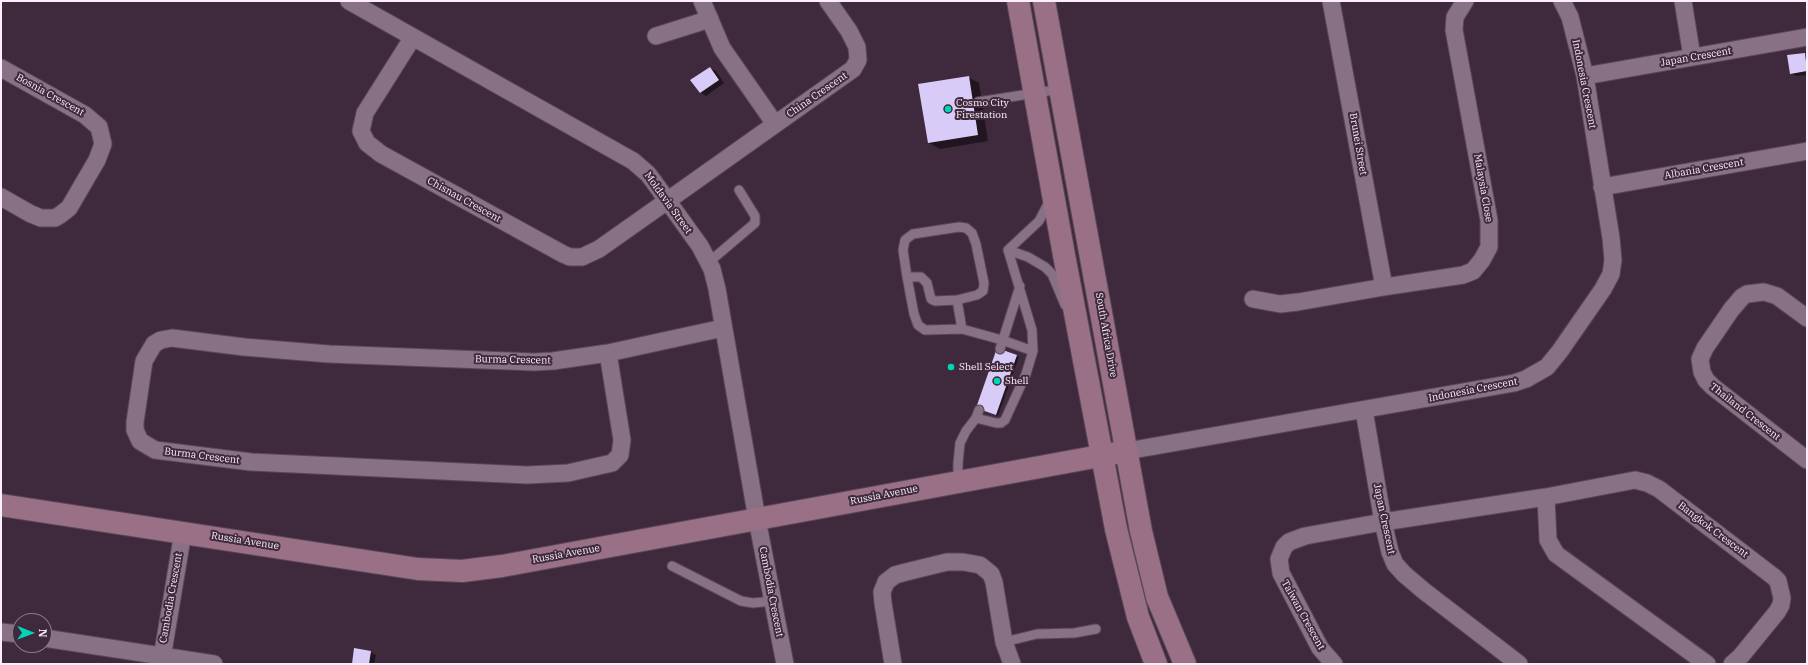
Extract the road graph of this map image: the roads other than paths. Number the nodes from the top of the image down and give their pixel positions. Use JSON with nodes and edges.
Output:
{"nodes":[{"id":1,"x":349,"y":1,"type":"edge"},
{"id":2,"x":702,"y":1,"type":"edge"},
{"id":3,"x":828,"y":1,"type":"edge"},
{"id":4,"x":1018,"y":1,"type":"edge"},
{"id":5,"x":1044,"y":1,"type":"edge"},
{"id":6,"x":1331,"y":1,"type":"edge"},
{"id":7,"x":1465,"y":1,"type":"edge"},
{"id":8,"x":1562,"y":1,"type":"edge"},
{"id":9,"x":1683,"y":1,"type":"edge"},
{"id":10,"x":710,"y":19,"type":"junction"},
{"id":11,"x":656,"y":36,"type":"dead end"},
{"id":12,"x":413,"y":37,"type":"junction"},
{"id":13,"x":1807,"y":37,"type":"edge"},
{"id":14,"x":1692,"y":57,"type":"junction"},
{"id":15,"x":1,"y":68,"type":"edge"},
{"id":16,"x":1585,"y":76,"type":"junction"},
{"id":17,"x":1060,"y":89,"type":"junction"},
{"id":18,"x":1035,"y":94,"type":"junction"},
{"id":19,"x":978,"y":102,"type":"dead end"},
{"id":20,"x":775,"y":124,"type":"junction"},
{"id":21,"x":1807,"y":151,"type":"edge"},
{"id":22,"x":1602,"y":187,"type":"junction"},
{"id":23,"x":739,"y":190,"type":"dead end"},
{"id":24,"x":1053,"y":194,"type":"junction"},
{"id":25,"x":1,"y":197,"type":"edge"},
{"id":26,"x":667,"y":201,"type":"junction"},
{"id":27,"x":1008,"y":250,"type":"junction"},
{"id":28,"x":709,"y":262,"type":"junction"},
{"id":29,"x":907,"y":277,"type":"junction"},
{"id":30,"x":1020,"y":286,"type":"junction"},
{"id":31,"x":1384,"y":287,"type":"junction"},
{"id":32,"x":1253,"y":299,"type":"dead end"},
{"id":33,"x":957,"y":300,"type":"junction"},
{"id":34,"x":1807,"y":318,"type":"edge"},
{"id":35,"x":723,"y":328,"type":"junction"},
{"id":36,"x":962,"y":330,"type":"junction"},
{"id":37,"x":1079,"y":339,"type":"junction"},
{"id":38,"x":1001,"y":344,"type":"junction"},
{"id":39,"x":1032,"y":351,"type":"junction"},
{"id":40,"x":608,"y":353,"type":"junction"},
{"id":41,"x":1364,"y":410,"type":"junction"},
{"id":42,"x":1127,"y":451,"type":"junction"},
{"id":43,"x":1102,"y":456,"type":"junction"},
{"id":44,"x":1807,"y":460,"type":"edge"},
{"id":45,"x":958,"y":481,"type":"junction"},
{"id":46,"x":1546,"y":497,"type":"junction"},
{"id":47,"x":1,"y":505,"type":"edge"},
{"id":48,"x":757,"y":519,"type":"junction"},
{"id":49,"x":1383,"y":522,"type":"junction"},
{"id":50,"x":183,"y":532,"type":"junction"},
{"id":51,"x":672,"y":566,"type":"dead end"},
{"id":52,"x":773,"y":601,"type":"junction"},
{"id":53,"x":1096,"y":629,"type":"dead end"},
{"id":54,"x":1,"y":632,"type":"edge"},
{"id":55,"x":12,"y":633,"type":"edge"},
{"id":56,"x":52,"y":640,"type":"edge"},
{"id":57,"x":1004,"y":642,"type":"junction"},
{"id":58,"x":161,"y":660,"type":"edge"},
{"id":59,"x":214,"y":664,"type":"edge"},
{"id":60,"x":784,"y":664,"type":"edge"},
{"id":61,"x":893,"y":664,"type":"edge"},
{"id":62,"x":1012,"y":664,"type":"edge"},
{"id":63,"x":1156,"y":664,"type":"edge"},
{"id":64,"x":1185,"y":664,"type":"edge"},
{"id":65,"x":1334,"y":664,"type":"edge"},
{"id":66,"x":1519,"y":664,"type":"edge"},
{"id":67,"x":1707,"y":664,"type":"edge"},
{"id":68,"x":1732,"y":664,"type":"edge"}],
"edges":[{"from":1,"to":12,"type":"street","name":"Moldavia Street"},
{"from":2,"to":10,"type":"street"},
{"from":3,"to":20,"type":"street","name":"China Crescent"},
{"from":4,"to":18,"type":"street"},
{"from":5,"to":17,"type":"street","name":"South Africa Drive"},
{"from":6,"to":31,"type":"street","name":"Brunei Street"},
{"from":7,"to":31,"type":"street","name":"Malaysia Close"},
{"from":8,"to":16,"type":"street","name":"Indonesia Crescent"},
{"from":9,"to":14,"type":"street"},
{"from":10,"to":11,"type":"street"},
{"from":10,"to":20,"type":"street"},
{"from":12,"to":26,"type":"street","name":"Moldavia Street"},
{"from":12,"to":26,"type":"street","name":"Chisnau Crescent"},
{"from":13,"to":14,"type":"street","name":"Japan Crescent"},
{"from":14,"to":16,"type":"street","name":"Japan Crescent"},
{"from":15,"to":25,"type":"street","name":"Bosnia Crescent"},
{"from":16,"to":22,"type":"street","name":"Indonesia Crescent"},
{"from":17,"to":18,"type":"lane"},
{"from":17,"to":42,"type":"street","name":"South Africa Drive"},
{"from":18,"to":19,"type":"lane"},
{"from":18,"to":24,"type":"street"},
{"from":20,"to":26,"type":"street","name":"China Crescent"},
{"from":21,"to":22,"type":"street","name":"Albania Crescent"},
{"from":22,"to":41,"type":"street","name":"Indonesia Crescent"},
{"from":23,"to":28,"type":"lane"},
{"from":24,"to":27,"type":"lane"},
{"from":24,"to":37,"type":"street"},
{"from":26,"to":28,"type":"street","name":"Moldavia Street"},
{"from":27,"to":30,"type":"lane"},
{"from":27,"to":37,"type":"lane"},
{"from":28,"to":35,"type":"street","name":"Moldavia Street"},
{"from":29,"to":33,"type":"lane"},
{"from":29,"to":33,"type":"lane"},
{"from":29,"to":36,"type":"lane"},
{"from":30,"to":38,"type":"lane"},
{"from":30,"to":39,"type":"lane"},
{"from":31,"to":32,"type":"street","name":"Malaysia Close"},
{"from":33,"to":36,"type":"lane"},
{"from":34,"to":44,"type":"street","name":"Thailand Crescent"},
{"from":35,"to":40,"type":"street","name":"Burma Crescent"},
{"from":35,"to":48,"type":"street","name":"Moldavia Street"},
{"from":36,"to":38,"type":"lane"},
{"from":37,"to":43,"type":"street"},
{"from":38,"to":39,"type":"lane"},
{"from":39,"to":45,"type":"lane"},
{"from":40,"to":40,"type":"street","name":"Burma Crescent"},
{"from":41,"to":42,"type":"street","name":"Indonesia Crescent"},
{"from":41,"to":49,"type":"street","name":"Japan Crescent"},
{"from":42,"to":43,"type":"street","name":"Russia Avenue"},
{"from":42,"to":64,"type":"street","name":"South Africa Drive"},
{"from":43,"to":45,"type":"street","name":"Russia Avenue"},
{"from":43,"to":63,"type":"street"},
{"from":45,"to":48,"type":"street","name":"Russia Avenue"},
{"from":46,"to":49,"type":"street","name":"Bangkok Crescent"},
{"from":46,"to":67,"type":"street"},
{"from":46,"to":68,"type":"street","name":"Bangkok Crescent"},
{"from":47,"to":50,"type":"street","name":"Russia Avenue"},
{"from":48,"to":50,"type":"street","name":"Russia Avenue"},
{"from":48,"to":52,"type":"street","name":"Cambodia Crescent"},
{"from":49,"to":65,"type":"street","name":"Taiwan Crescent"},
{"from":49,"to":66,"type":"street","name":"Japan Crescent"},
{"from":50,"to":58,"type":"street","name":"Cambodia Crescent"},
{"from":51,"to":52,"type":"lane"},
{"from":52,"to":60,"type":"street","name":"Cambodia Crescent"},
{"from":53,"to":57,"type":"lane"},
{"from":54,"to":55,"type":"street"},
{"from":56,"to":58,"type":"street"},
{"from":57,"to":61,"type":"street"},
{"from":57,"to":62,"type":"street"},
{"from":58,"to":59,"type":"street"}]}
